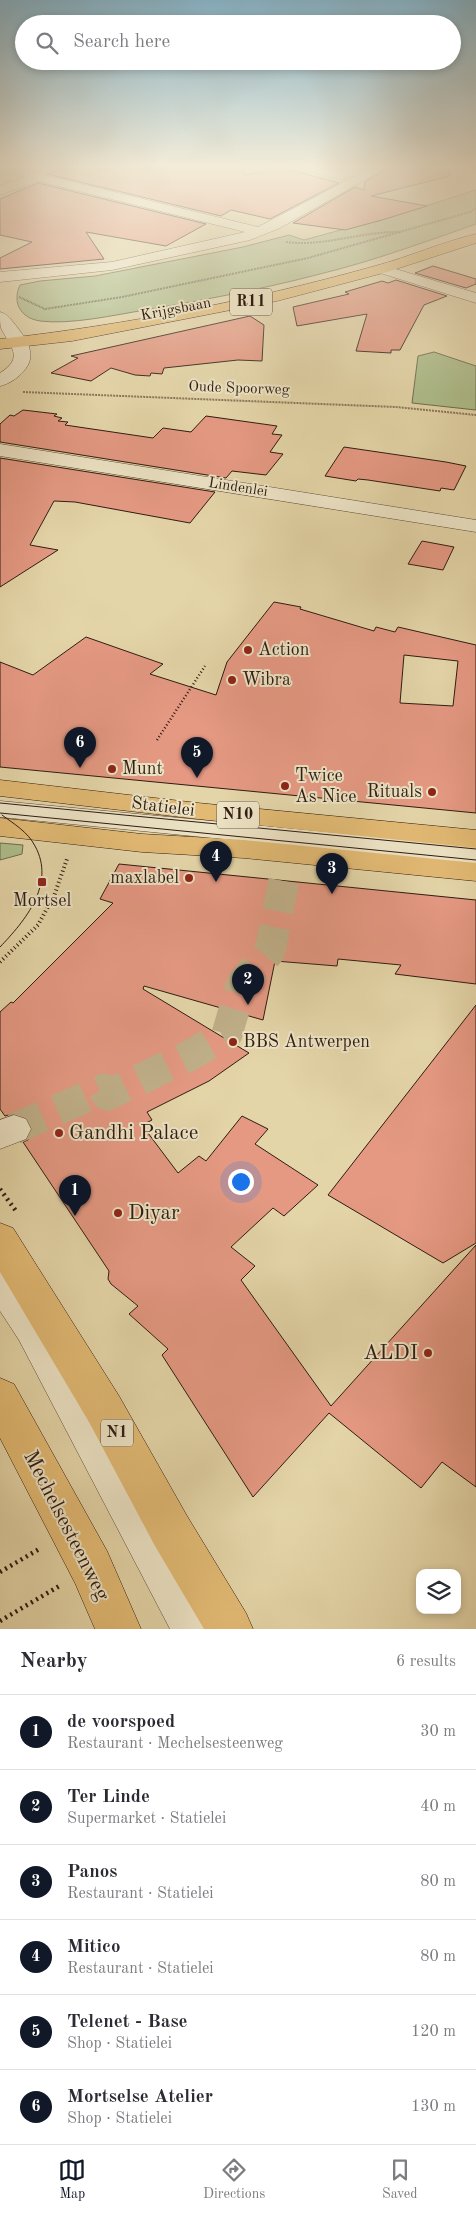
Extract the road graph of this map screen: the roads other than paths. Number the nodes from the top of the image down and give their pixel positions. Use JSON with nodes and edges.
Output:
{"nodes":[{"id":1,"x":216,"y":244,"type":"edge"},
{"id":2,"x":438,"y":244,"type":"edge"},
{"id":3,"x":458,"y":244,"type":"edge"},
{"id":4,"x":382,"y":269,"type":"junction"},
{"id":5,"x":0,"y":277,"type":"edge"},
{"id":6,"x":476,"y":298,"type":"edge"},
{"id":7,"x":0,"y":317,"type":"edge"},
{"id":8,"x":19,"y":341,"type":"junction"},
{"id":9,"x":0,"y":344,"type":"edge"},
{"id":10,"x":0,"y":381,"type":"edge"},
{"id":11,"x":0,"y":450,"type":"edge"},
{"id":12,"x":476,"y":526,"type":"edge"},
{"id":13,"x":0,"y":788,"type":"edge"},
{"id":14,"x":0,"y":809,"type":"edge"},
{"id":15,"x":0,"y":826,"type":"edge"},
{"id":16,"x":476,"y":839,"type":"edge"},
{"id":17,"x":476,"y":855,"type":"edge"},
{"id":18,"x":476,"y":872,"type":"edge"},
{"id":19,"x":0,"y":1239,"type":"edge"},
{"id":20,"x":0,"y":1278,"type":"edge"},
{"id":21,"x":0,"y":1396,"type":"edge"},
{"id":22,"x":118,"y":1629,"type":"edge"},
{"id":23,"x":195,"y":1629,"type":"edge"},
{"id":24,"x":230,"y":1629,"type":"edge"}],
"edges":[{"from":1,"to":5,"type":"street"},
{"from":2,"to":8,"type":"main road","name":"Krijgsbaan","number":"R11"},
{"from":3,"to":4,"type":"main road","name":"Krijgsbaan","number":"R11"},
{"from":4,"to":6,"type":"street"},
{"from":4,"to":8,"type":"main road","name":"Krijgsbaan","number":"R11"},
{"from":7,"to":8,"type":"street"},
{"from":8,"to":9,"type":"main road","name":"Krijgsbaan","number":"R11"},
{"from":8,"to":10,"type":"street"},
{"from":11,"to":12,"type":"street","name":"Lindenlei"},
{"from":13,"to":16,"type":"main road","name":"Statielei","number":"N10"},
{"from":14,"to":17,"type":"street"},
{"from":15,"to":18,"type":"main road","name":"Statielei","number":"N10"},
{"from":19,"to":24,"type":"main road","number":"N1"},
{"from":20,"to":23,"type":"street"},
{"from":21,"to":22,"type":"main road","name":"Mechelsesteenweg"}]}
